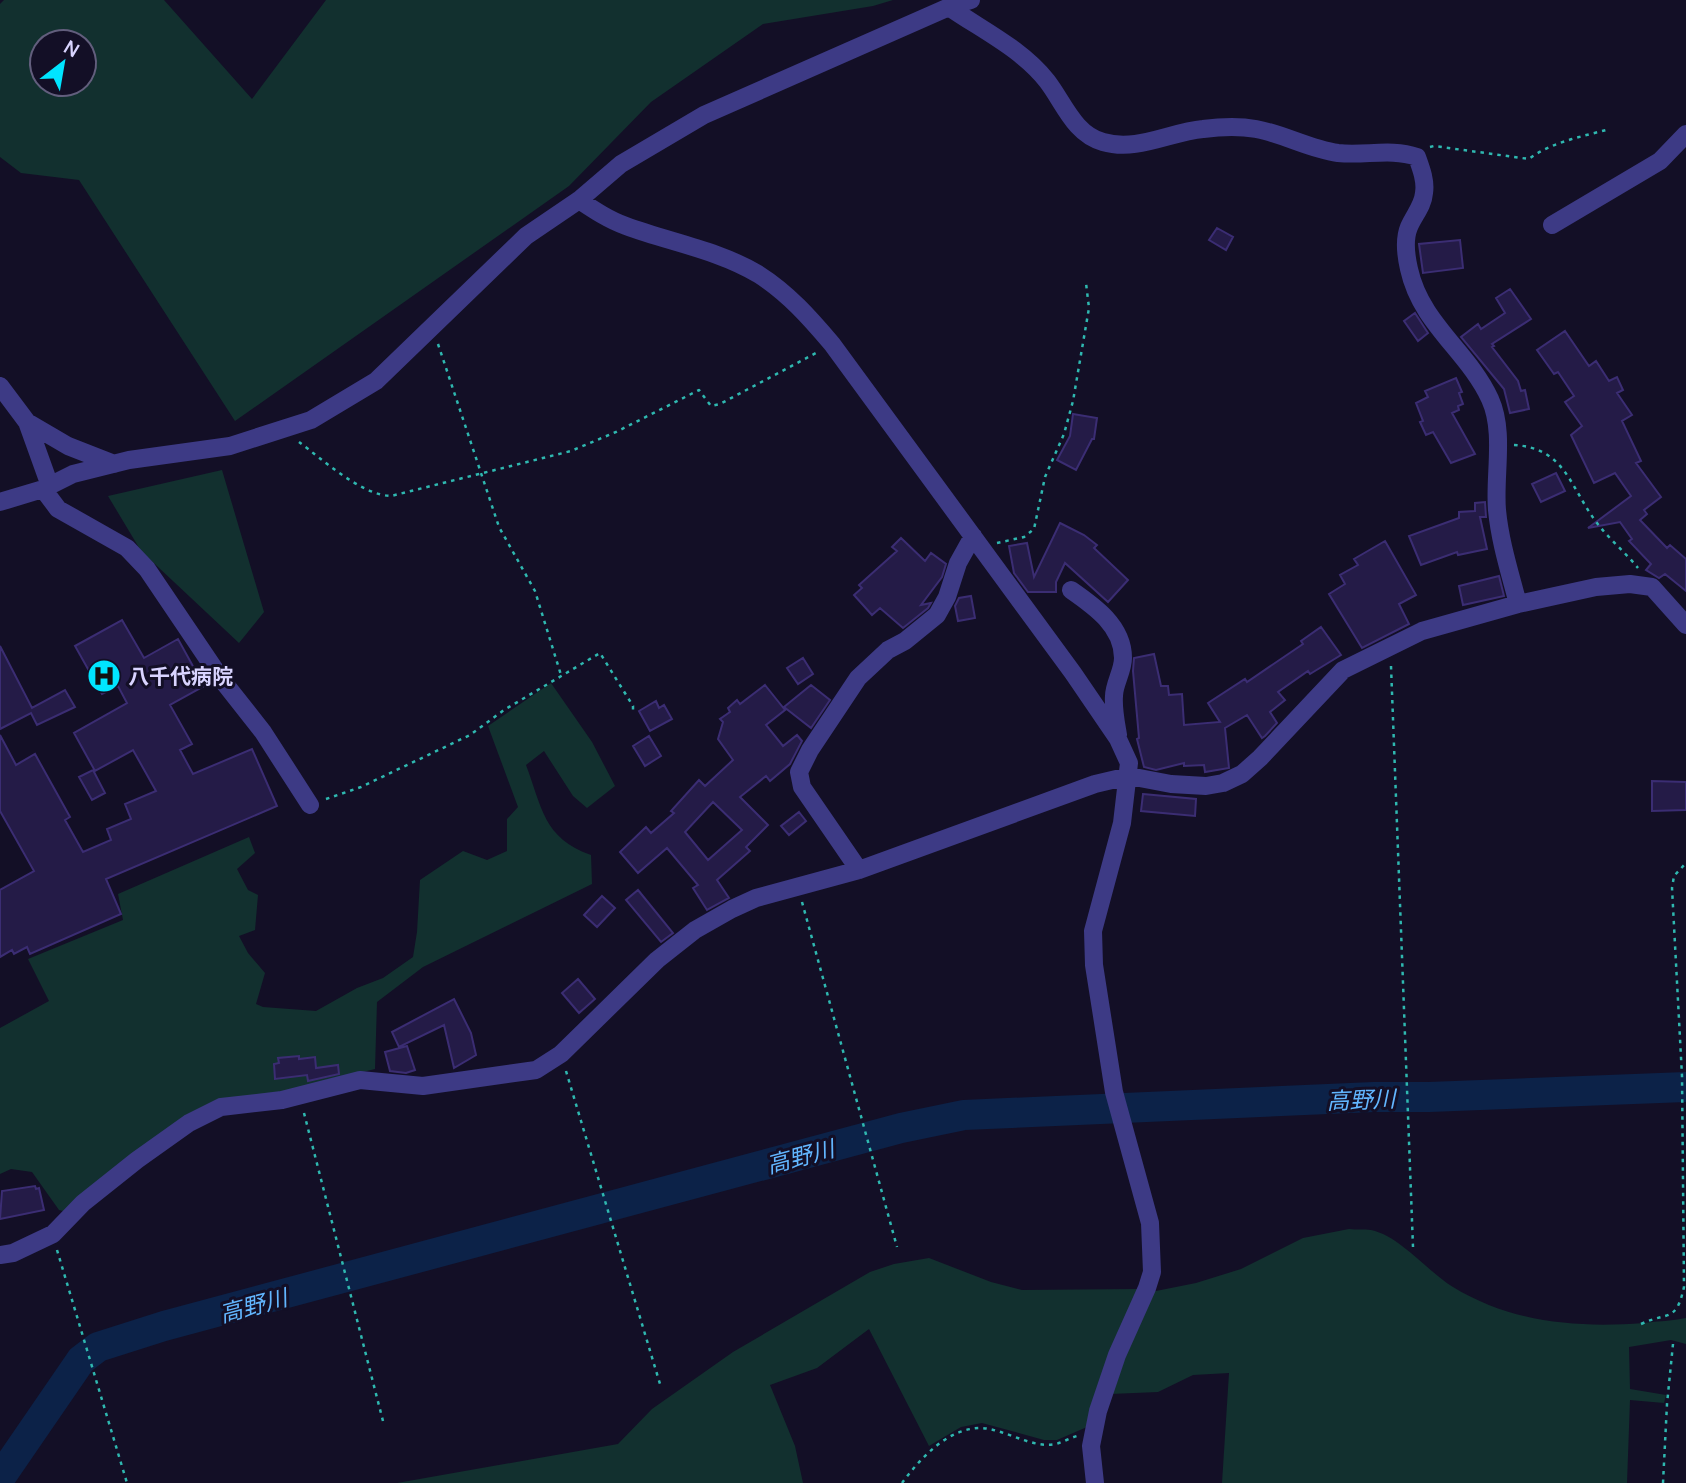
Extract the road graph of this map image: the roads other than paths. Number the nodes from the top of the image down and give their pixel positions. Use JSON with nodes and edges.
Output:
{"nodes":[{"id":1,"x":971,"y":0,"type":"edge"},
{"id":2,"x":949,"y":8,"type":"junction"},
{"id":3,"x":1686,"y":134,"type":"edge"},
{"id":4,"x":579,"y":200,"type":"junction"},
{"id":5,"x":1552,"y":225,"type":"dead end"},
{"id":6,"x":0,"y":386,"type":"edge"},
{"id":7,"x":27,"y":422,"type":"junction"},
{"id":8,"x":114,"y":464,"type":"junction"},
{"id":9,"x":47,"y":487,"type":"junction"},
{"id":10,"x":0,"y":502,"type":"edge"},
{"id":11,"x":976,"y":542,"type":"junction"},
{"id":12,"x":1071,"y":590,"type":"dead end"},
{"id":13,"x":1518,"y":604,"type":"junction"},
{"id":14,"x":1686,"y":625,"type":"edge"},
{"id":15,"x":1118,"y":739,"type":"junction"},
{"id":16,"x":1129,"y":776,"type":"junction"},
{"id":17,"x":310,"y":805,"type":"road end"},
{"id":18,"x":859,"y":870,"type":"junction"},
{"id":19,"x":0,"y":1255,"type":"edge"},
{"id":20,"x":1095,"y":1483,"type":"edge"}],
"edges":[{"from":1,"to":2,"type":"street"},
{"from":2,"to":4,"type":"street"},
{"from":2,"to":13,"type":"street"},
{"from":3,"to":5,"type":"street"},
{"from":4,"to":8,"type":"street"},
{"from":4,"to":11,"type":"street"},
{"from":6,"to":7,"type":"street"},
{"from":7,"to":8,"type":"street"},
{"from":7,"to":9,"type":"street"},
{"from":8,"to":9,"type":"street"},
{"from":9,"to":10,"type":"street"},
{"from":9,"to":17,"type":"street"},
{"from":11,"to":15,"type":"street"},
{"from":11,"to":18,"type":"street"},
{"from":12,"to":15,"type":"street"},
{"from":13,"to":14,"type":"street"},
{"from":13,"to":16,"type":"street"},
{"from":15,"to":16,"type":"street"},
{"from":16,"to":18,"type":"street"},
{"from":16,"to":20,"type":"street"},
{"from":18,"to":19,"type":"street"}]}
